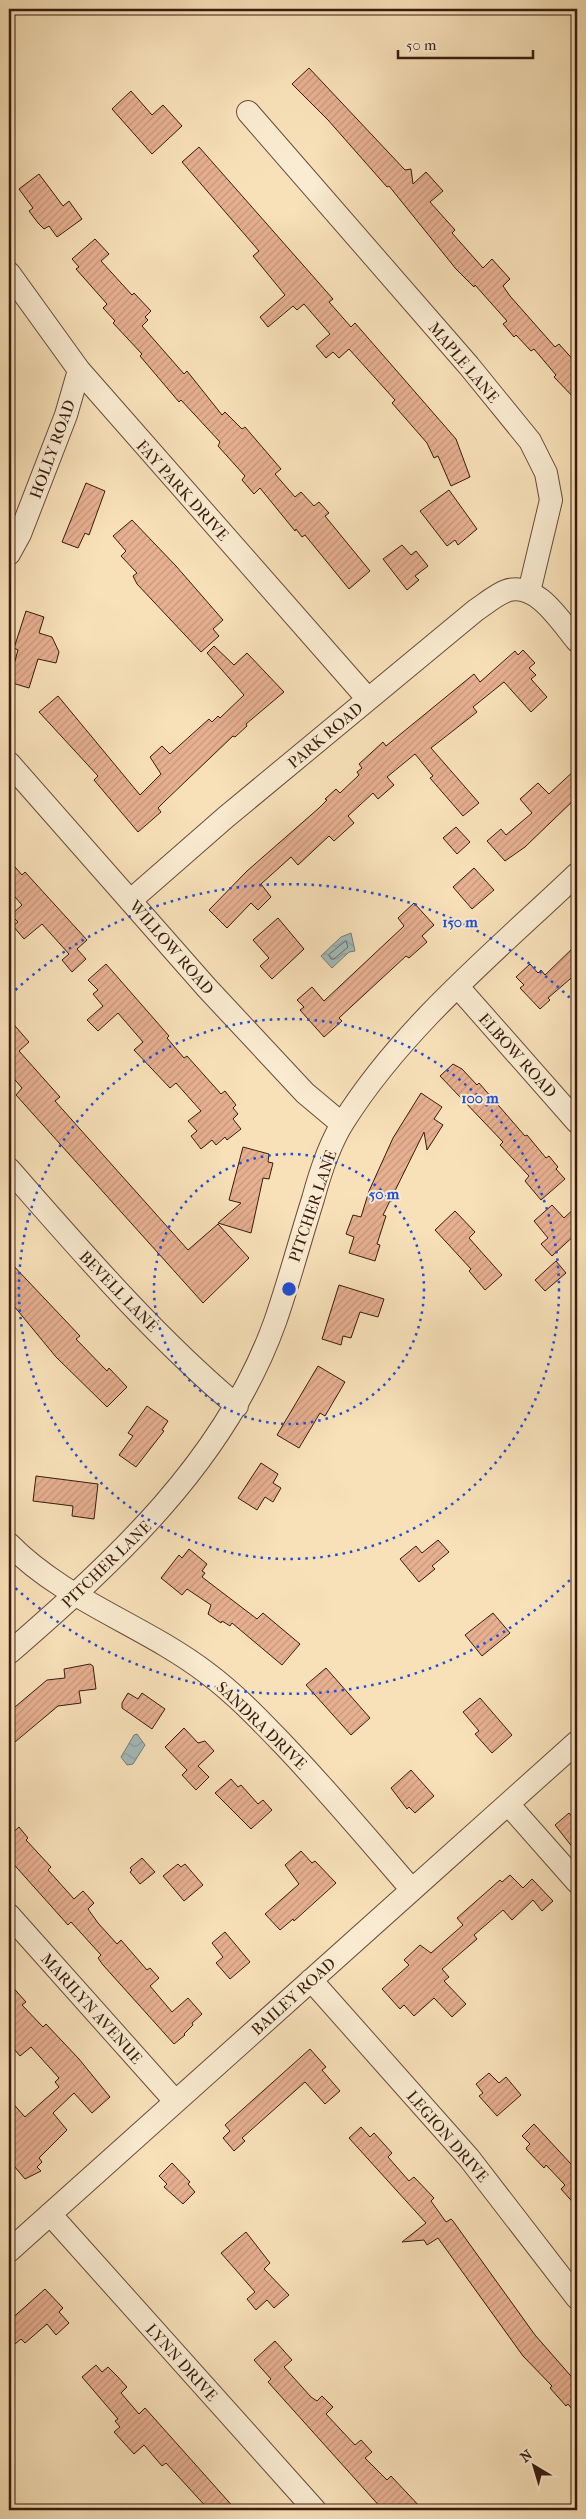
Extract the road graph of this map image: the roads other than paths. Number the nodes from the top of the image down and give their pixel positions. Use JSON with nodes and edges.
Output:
{"nodes":[{"id":1,"x":248,"y":112,"type":"dead end"},
{"id":2,"x":9,"y":273,"type":"edge"},
{"id":3,"x":79,"y":370,"type":"junction"},
{"id":4,"x":9,"y":554,"type":"edge"},
{"id":5,"x":529,"y":592,"type":"junction"},
{"id":6,"x":577,"y":641,"type":"edge"},
{"id":7,"x":368,"y":699,"type":"junction"},
{"id":8,"x":9,"y":763,"type":"edge"},
{"id":9,"x":577,"y":874,"type":"edge"},
{"id":10,"x":131,"y":900,"type":"junction"},
{"id":11,"x":458,"y":987,"type":"junction"},
{"id":12,"x":577,"y":1122,"type":"edge"},
{"id":13,"x":342,"y":1124,"type":"junction"},
{"id":14,"x":9,"y":1169,"type":"edge"},
{"id":15,"x":237,"y":1406,"type":"junction"},
{"id":16,"x":9,"y":1544,"type":"edge"},
{"id":17,"x":76,"y":1595,"type":"junction"},
{"id":18,"x":9,"y":1653,"type":"edge"},
{"id":19,"x":577,"y":1742,"type":"edge"},
{"id":20,"x":508,"y":1804,"type":"junction"},
{"id":21,"x":577,"y":1882,"type":"edge"},
{"id":22,"x":412,"y":1890,"type":"junction"},
{"id":23,"x":9,"y":1915,"type":"edge"},
{"id":24,"x":311,"y":1980,"type":"junction"},
{"id":25,"x":175,"y":2102,"type":"junction"},
{"id":26,"x":50,"y":2214,"type":"junction"},
{"id":27,"x":9,"y":2252,"type":"edge"},
{"id":28,"x":577,"y":2298,"type":"edge"},
{"id":29,"x":315,"y":2510,"type":"edge"}],
"edges":[{"from":1,"to":5,"type":"street","name":"MAPLE LANE"},
{"from":2,"to":3,"type":"street","name":"FAY PARK DRIVE"},
{"from":3,"to":4,"type":"street","name":"HOLLY ROAD"},
{"from":3,"to":7,"type":"street","name":"FAY PARK DRIVE"},
{"from":5,"to":6,"type":"street"},
{"from":5,"to":7,"type":"street","name":"PARK ROAD"},
{"from":7,"to":10,"type":"street","name":"PARK ROAD"},
{"from":8,"to":10,"type":"street","name":"WILLOW ROAD"},
{"from":9,"to":11,"type":"street","name":"PITCHER LANE"},
{"from":10,"to":13,"type":"street","name":"WILLOW ROAD"},
{"from":11,"to":12,"type":"street","name":"ELBOW ROAD"},
{"from":11,"to":13,"type":"street","name":"PITCHER LANE"},
{"from":13,"to":15,"type":"street","name":"PITCHER LANE"},
{"from":14,"to":15,"type":"street","name":"BEVELL LANE"},
{"from":15,"to":17,"type":"street","name":"PITCHER LANE"},
{"from":16,"to":17,"type":"street","name":"SANDRA DRIVE"},
{"from":17,"to":18,"type":"street","name":"PITCHER LANE"},
{"from":17,"to":22,"type":"street","name":"SANDRA DRIVE"},
{"from":19,"to":20,"type":"street","name":"BAILEY ROAD"},
{"from":20,"to":21,"type":"street"},
{"from":20,"to":22,"type":"street","name":"BAILEY ROAD"},
{"from":22,"to":24,"type":"street","name":"BAILEY ROAD"},
{"from":23,"to":25,"type":"street","name":"MARILYN AVENUE"},
{"from":24,"to":25,"type":"street","name":"BAILEY ROAD"},
{"from":24,"to":28,"type":"street","name":"LEGION DRIVE"},
{"from":25,"to":26,"type":"street","name":"BAILEY ROAD"},
{"from":26,"to":27,"type":"street","name":"BAILEY ROAD"},
{"from":26,"to":29,"type":"street","name":"LYNN DRIVE"}]}
